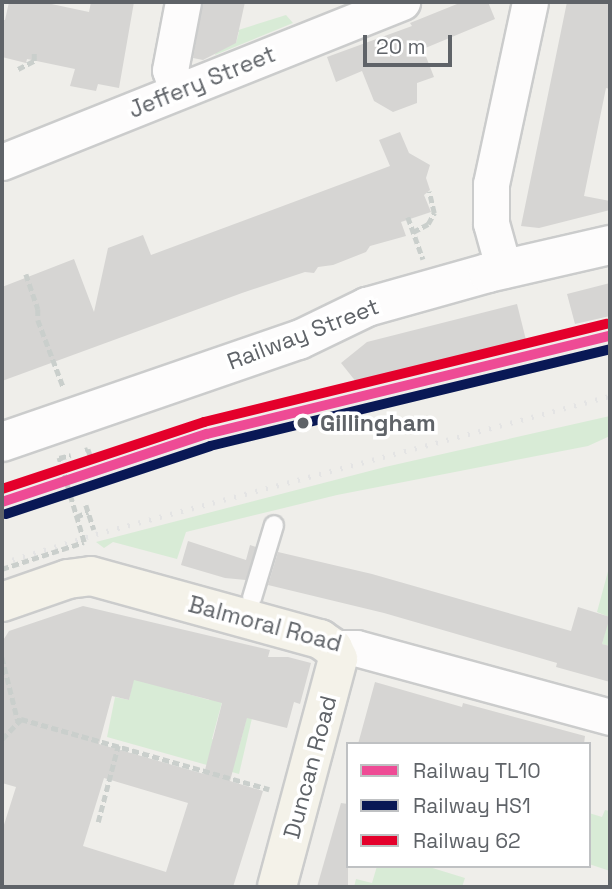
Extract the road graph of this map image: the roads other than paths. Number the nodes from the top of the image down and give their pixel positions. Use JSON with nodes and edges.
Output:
{"nodes":[{"id":1,"x":183,"y":2,"type":"edge"},
{"id":2,"x":402,"y":2,"type":"edge"},
{"id":3,"x":530,"y":2,"type":"edge"},
{"id":4,"x":177,"y":91,"type":"junction"},
{"id":5,"x":2,"y":162,"type":"edge"},
{"id":6,"x":610,"y":245,"type":"edge"},
{"id":7,"x":491,"y":273,"type":"junction"},
{"id":8,"x":2,"y":442,"type":"edge"},
{"id":9,"x":274,"y":524,"type":"dead end"},
{"id":10,"x":252,"y":598,"type":"dead end"},
{"id":11,"x":2,"y":602,"type":"edge"},
{"id":12,"x":333,"y":648,"type":"junction"},
{"id":13,"x":610,"y":717,"type":"edge"},
{"id":14,"x":277,"y":887,"type":"edge"}],
"edges":[{"from":1,"to":4,"type":"street"},
{"from":2,"to":4,"type":"street","name":"Jeffery Street"},
{"from":3,"to":7,"type":"street"},
{"from":4,"to":5,"type":"street","name":"Jeffery Street"},
{"from":6,"to":7,"type":"street","name":"Railway Street"},
{"from":7,"to":8,"type":"street","name":"Railway Street"},
{"from":9,"to":10,"type":"lane"},
{"from":11,"to":12,"type":"main road","name":"Balmoral Road"},
{"from":12,"to":13,"type":"street","name":"Balmoral Road"},
{"from":12,"to":14,"type":"main road","name":"Duncan Road"}]}
